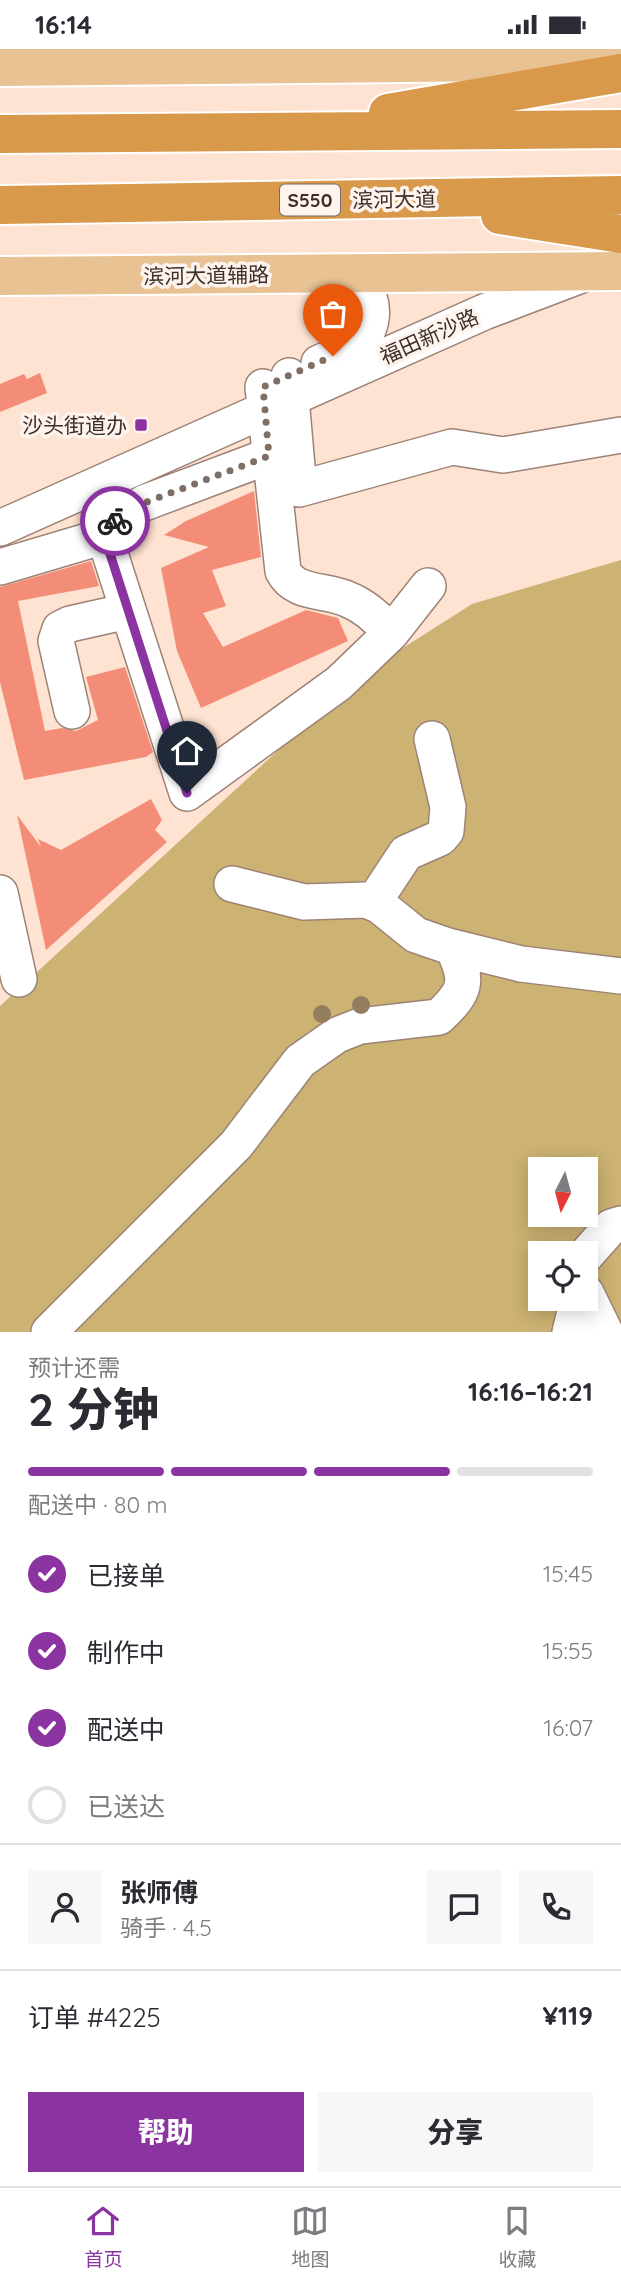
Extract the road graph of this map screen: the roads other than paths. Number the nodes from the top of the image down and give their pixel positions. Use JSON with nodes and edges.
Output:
{"nodes":[{"id":1,"x":621,"y":61,"type":"edge"},
{"id":2,"x":0,"y":67,"type":"edge"},
{"id":3,"x":621,"y":73,"type":"edge"},
{"id":4,"x":621,"y":129,"type":"edge"},
{"id":5,"x":276,"y":132,"type":"junction"},
{"id":6,"x":0,"y":134,"type":"edge"},
{"id":7,"x":621,"y":195,"type":"edge"},
{"id":8,"x":391,"y":199,"type":"junction"},
{"id":9,"x":0,"y":205,"type":"edge"},
{"id":10,"x":621,"y":234,"type":"edge"},
{"id":11,"x":607,"y":271,"type":"edge"},
{"id":12,"x":340,"y":273,"type":"junction"},
{"id":13,"x":0,"y":276,"type":"edge"},
{"id":14,"x":276,"y":393,"type":"junction"},
{"id":15,"x":621,"y":435,"type":"edge"},
{"id":16,"x":269,"y":456,"type":"junction"},
{"id":17,"x":0,"y":505,"type":"edge"},
{"id":18,"x":0,"y":528,"type":"edge"},
{"id":19,"x":103,"y":532,"type":"junction"},
{"id":20,"x":0,"y":567,"type":"edge"},
{"id":21,"x":428,"y":586,"type":"dead end"},
{"id":22,"x":128,"y":611,"type":"junction"},
{"id":23,"x":391,"y":633,"type":"junction"},
{"id":24,"x":72,"y":711,"type":"dead end"},
{"id":25,"x":432,"y":739,"type":"dead end"},
{"id":26,"x":232,"y":884,"type":"dead end"},
{"id":27,"x":0,"y":893,"type":"edge"},
{"id":28,"x":373,"y":903,"type":"junction"},
{"id":29,"x":453,"y":948,"type":"junction"},
{"id":30,"x":621,"y":976,"type":"edge"},
{"id":31,"x":19,"y":979,"type":"dead end"},
{"id":32,"x":621,"y":1224,"type":"edge"},
{"id":33,"x":598,"y":1242,"type":"edge"},
{"id":34,"x":575,"y":1311,"type":"edge"},
{"id":35,"x":595,"y":1311,"type":"edge"},
{"id":36,"x":49,"y":1332,"type":"edge"},
{"id":37,"x":570,"y":1332,"type":"edge"},
{"id":38,"x":605,"y":1332,"type":"edge"}],
"edges":[{"from":1,"to":2,"type":"main road"},
{"from":3,"to":5,"type":"highway"},
{"from":4,"to":5,"type":"highway"},
{"from":5,"to":6,"type":"highway"},
{"from":7,"to":8,"type":"highway","name":"滨河大道","number":"S550"},
{"from":8,"to":9,"type":"highway","name":"滨河大道","number":"S550"},
{"from":8,"to":10,"type":"highway"},
{"from":11,"to":12,"type":"main road","name":"滨河大道辅路"},
{"from":11,"to":14,"type":"street","name":"福田新沙路"},
{"from":12,"to":13,"type":"main road","name":"滨河大道辅路"},
{"from":12,"to":14,"type":"street","name":"福田新沙路"},
{"from":14,"to":15,"type":"street"},
{"from":14,"to":16,"type":"street"},
{"from":14,"to":17,"type":"street","name":"福田新沙路"},
{"from":14,"to":18,"type":"street","name":"福田新沙路"},
{"from":16,"to":19,"type":"street"},
{"from":16,"to":23,"type":"street"},
{"from":19,"to":20,"type":"street"},
{"from":19,"to":22,"type":"street"},
{"from":21,"to":23,"type":"street"},
{"from":22,"to":23,"type":"street"},
{"from":22,"to":24,"type":"street"},
{"from":25,"to":28,"type":"street"},
{"from":26,"to":28,"type":"street"},
{"from":27,"to":31,"type":"street"},
{"from":28,"to":29,"type":"street"},
{"from":29,"to":30,"type":"street"},
{"from":29,"to":36,"type":"street"},
{"from":32,"to":33,"type":"street"},
{"from":34,"to":37,"type":"street"},
{"from":35,"to":38,"type":"street"}]}
